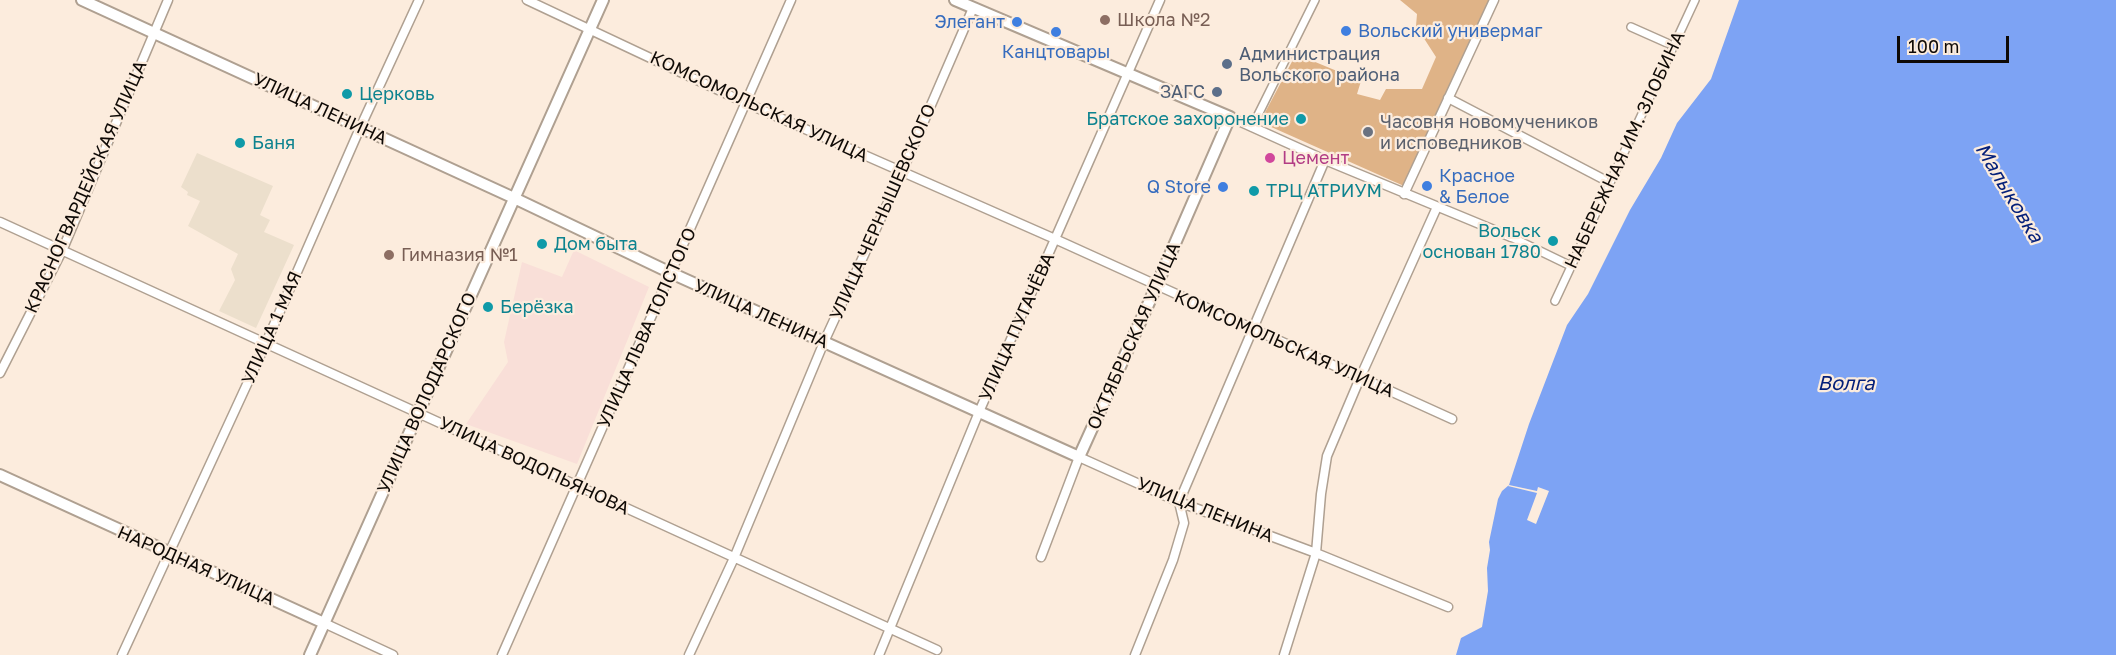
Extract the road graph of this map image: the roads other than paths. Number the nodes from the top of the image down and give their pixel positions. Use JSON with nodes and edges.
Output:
{"nodes":[{"id":1,"x":82,"y":0,"type":"edge"},
{"id":2,"x":168,"y":0,"type":"edge"},
{"id":3,"x":419,"y":0,"type":"edge"},
{"id":4,"x":527,"y":0,"type":"edge"},
{"id":5,"x":603,"y":0,"type":"edge"},
{"id":6,"x":791,"y":0,"type":"edge"},
{"id":7,"x":955,"y":0,"type":"edge"},
{"id":8,"x":1160,"y":0,"type":"edge"},
{"id":9,"x":1315,"y":0,"type":"edge"},
{"id":10,"x":1494,"y":0,"type":"edge"},
{"id":11,"x":1695,"y":0,"type":"edge"},
{"id":12,"x":975,"y":4,"type":"edge"},
{"id":13,"x":1631,"y":27,"type":"dead end"},
{"id":14,"x":591,"y":29,"type":"junction"},
{"id":15,"x":154,"y":33,"type":"junction"},
{"id":16,"x":1667,"y":43,"type":"dead end"},
{"id":17,"x":1127,"y":72,"type":"junction"},
{"id":18,"x":1448,"y":98,"type":"junction"},
{"id":19,"x":746,"y":103,"type":"junction"},
{"id":20,"x":1230,"y":117,"type":"junction"},
{"id":21,"x":1252,"y":127,"type":"junction"},
{"id":22,"x":360,"y":128,"type":"junction"},
{"id":23,"x":1325,"y":160,"type":"junction"},
{"id":24,"x":902,"y":172,"type":"junction"},
{"id":25,"x":1603,"y":179,"type":"dead end"},
{"id":26,"x":1404,"y":194,"type":"junction"},
{"id":27,"x":514,"y":198,"type":"junction"},
{"id":28,"x":1437,"y":207,"type":"junction"},
{"id":29,"x":0,"y":222,"type":"edge"},
{"id":30,"x":1510,"y":237,"type":"joint"},
{"id":31,"x":1055,"y":239,"type":"junction"},
{"id":32,"x":62,"y":251,"type":"junction"},
{"id":33,"x":1571,"y":266,"type":"junction"},
{"id":34,"x":671,"y":273,"type":"junction"},
{"id":35,"x":1156,"y":287,"type":"junction"},
{"id":36,"x":1555,"y":301,"type":"dead end"},
{"id":37,"x":1252,"y":328,"type":"junction"},
{"id":38,"x":824,"y":342,"type":"junction"},
{"id":39,"x":266,"y":344,"type":"junction"},
{"id":40,"x":0,"y":373,"type":"edge"},
{"id":41,"x":1360,"y":378,"type":"junction"},
{"id":42,"x":979,"y":412,"type":"junction"},
{"id":43,"x":419,"y":413,"type":"junction"},
{"id":44,"x":1452,"y":419,"type":"dead end"},
{"id":45,"x":1079,"y":457,"type":"junction"},
{"id":46,"x":0,"y":475,"type":"edge"},
{"id":47,"x":578,"y":486,"type":"junction"},
{"id":48,"x":1179,"y":502,"type":"junction"},
{"id":49,"x":1316,"y":553,"type":"junction"},
{"id":50,"x":168,"y":554,"type":"junction"},
{"id":51,"x":1041,"y":557,"type":"dead end"},
{"id":52,"x":734,"y":558,"type":"junction"},
{"id":53,"x":1448,"y":607,"type":"dead end"},
{"id":54,"x":324,"y":624,"type":"junction"},
{"id":55,"x":890,"y":630,"type":"junction"},
{"id":56,"x":937,"y":650,"type":"dead end"},
{"id":57,"x":122,"y":655,"type":"edge"},
{"id":58,"x":310,"y":655,"type":"edge"},
{"id":59,"x":393,"y":655,"type":"edge"},
{"id":60,"x":502,"y":655,"type":"edge"},
{"id":61,"x":689,"y":655,"type":"edge"},
{"id":62,"x":879,"y":655,"type":"edge"},
{"id":63,"x":1135,"y":655,"type":"edge"},
{"id":64,"x":1284,"y":655,"type":"edge"}],
"edges":[{"from":1,"to":15,"type":"street","name":"УЛИЦА ЛЕНИНА"},
{"from":2,"to":15,"type":"street","name":"КРАСНОГВАРДЕЙСКАЯ УЛИЦА"},
{"from":3,"to":22,"type":"street","name":"УЛИЦА 1 МАЯ"},
{"from":4,"to":14,"type":"street","name":"КОМСОМОЛЬСКАЯ УЛИЦА"},
{"from":5,"to":14,"type":"street","name":"УЛИЦА ВОЛОДАРСКОГО"},
{"from":6,"to":19,"type":"street","name":"УЛИЦА ЛЬВА ТОЛСТОГО"},
{"from":7,"to":12,"type":"street"},
{"from":8,"to":17,"type":"street","name":"УЛИЦА ПУГАЧЁВА"},
{"from":9,"to":21,"type":"street"},
{"from":10,"to":18,"type":"street"},
{"from":11,"to":33,"type":"street","name":"НАБЕРЕЖНАЯ ИМ. ЗЛОБИНА"},
{"from":12,"to":17,"type":"street"},
{"from":12,"to":24,"type":"street","name":"УЛИЦА ЧЕРНЫШЕВСКОГО"},
{"from":13,"to":16,"type":"street"},
{"from":14,"to":19,"type":"street","name":"КОМСОМОЛЬСКАЯ УЛИЦА"},
{"from":14,"to":27,"type":"street","name":"УЛИЦА ВОЛОДАРСКОГО"},
{"from":15,"to":22,"type":"street","name":"УЛИЦА ЛЕНИНА"},
{"from":15,"to":32,"type":"street","name":"КРАСНОГВАРДЕЙСКАЯ УЛИЦА"},
{"from":17,"to":20,"type":"street"},
{"from":17,"to":31,"type":"street","name":"УЛИЦА ПУГАЧЁВА"},
{"from":18,"to":25,"type":"street"},
{"from":18,"to":26,"type":"street"},
{"from":19,"to":24,"type":"street","name":"КОМСОМОЛЬСКАЯ УЛИЦА"},
{"from":19,"to":34,"type":"street","name":"УЛИЦА ЛЬВА ТОЛСТОГО"},
{"from":20,"to":21,"type":"street"},
{"from":20,"to":35,"type":"street","name":"ОКТЯБРЬСКАЯ УЛИЦА"},
{"from":21,"to":23,"type":"street"},
{"from":22,"to":27,"type":"street","name":"УЛИЦА ЛЕНИНА"},
{"from":22,"to":39,"type":"street","name":"УЛИЦА 1 МАЯ"},
{"from":23,"to":26,"type":"street"},
{"from":23,"to":37,"type":"street"},
{"from":24,"to":31,"type":"street","name":"КОМСОМОЛЬСКАЯ УЛИЦА"},
{"from":24,"to":38,"type":"street","name":"УЛИЦА ЧЕРНЫШЕВСКОГО"},
{"from":26,"to":28,"type":"street"},
{"from":27,"to":34,"type":"street","name":"УЛИЦА ЛЕНИНА"},
{"from":27,"to":43,"type":"street","name":"УЛИЦА ВОЛОДАРСКОГО"},
{"from":28,"to":30,"type":"street"},
{"from":28,"to":41,"type":"street"},
{"from":29,"to":32,"type":"street","name":"УЛИЦА ВОДОПЬЯНОВА"},
{"from":30,"to":33,"type":"street"},
{"from":31,"to":35,"type":"street","name":"КОМСОМОЛЬСКАЯ УЛИЦА"},
{"from":31,"to":42,"type":"street","name":"УЛИЦА ПУГАЧЁВА"},
{"from":32,"to":39,"type":"street","name":"УЛИЦА ВОДОПЬЯНОВА"},
{"from":32,"to":40,"type":"street","name":"КРАСНОГВАРДЕЙСКАЯ УЛИЦА"},
{"from":33,"to":36,"type":"street","name":"НАБЕРЕЖНАЯ ИМ. ЗЛОБИНА"},
{"from":34,"to":38,"type":"street","name":"УЛИЦА ЛЕНИНА"},
{"from":34,"to":47,"type":"street","name":"УЛИЦА ЛЬВА ТОЛСТОГО"},
{"from":35,"to":37,"type":"street","name":"КОМСОМОЛЬСКАЯ УЛИЦА"},
{"from":35,"to":45,"type":"street","name":"ОКТЯБРЬСКАЯ УЛИЦА"},
{"from":37,"to":41,"type":"street","name":"КОМСОМОЛЬСКАЯ УЛИЦА"},
{"from":37,"to":48,"type":"street"},
{"from":38,"to":42,"type":"street","name":"УЛИЦА ЛЕНИНА"},
{"from":38,"to":52,"type":"street","name":"УЛИЦА ЧЕРНЫШЕВСКОГО"},
{"from":39,"to":43,"type":"street","name":"УЛИЦА ВОДОПЬЯНОВА"},
{"from":39,"to":50,"type":"street","name":"УЛИЦА 1 МАЯ"},
{"from":41,"to":44,"type":"street","name":"КОМСОМОЛЬСКАЯ УЛИЦА"},
{"from":41,"to":49,"type":"street"},
{"from":42,"to":45,"type":"street","name":"УЛИЦА ЛЕНИНА"},
{"from":42,"to":55,"type":"street","name":"УЛИЦА ПУГАЧЁВА"},
{"from":43,"to":47,"type":"street","name":"УЛИЦА ВОДОПЬЯНОВА"},
{"from":43,"to":54,"type":"street","name":"УЛИЦА ВОЛОДАРСКОГО"},
{"from":45,"to":48,"type":"street","name":"УЛИЦА ЛЕНИНА"},
{"from":45,"to":51,"type":"street","name":"ОКТЯБРЬСКАЯ УЛИЦА"},
{"from":46,"to":50,"type":"street","name":"НАРОДНАЯ УЛИЦА"},
{"from":47,"to":52,"type":"street","name":"УЛИЦА ВОДОПЬЯНОВА"},
{"from":47,"to":60,"type":"street","name":"УЛИЦА ЛЬВА ТОЛСТОГО"},
{"from":48,"to":49,"type":"street","name":"УЛИЦА ЛЕНИНА"},
{"from":48,"to":63,"type":"street"},
{"from":49,"to":53,"type":"street","name":"УЛИЦА ЛЕНИНА"},
{"from":49,"to":64,"type":"street"},
{"from":50,"to":54,"type":"street","name":"НАРОДНАЯ УЛИЦА"},
{"from":50,"to":57,"type":"street","name":"УЛИЦА 1 МАЯ"},
{"from":52,"to":55,"type":"street","name":"УЛИЦА ВОДОПЬЯНОВА"},
{"from":52,"to":61,"type":"street","name":"УЛИЦА ЧЕРНЫШЕВСКОГО"},
{"from":54,"to":58,"type":"street","name":"УЛИЦА ВОЛОДАРСКОГО"},
{"from":54,"to":59,"type":"street","name":"НАРОДНАЯ УЛИЦА"},
{"from":55,"to":56,"type":"street","name":"УЛИЦА ВОДОПЬЯНОВА"},
{"from":55,"to":62,"type":"street","name":"УЛИЦА ПУГАЧЁВА"}]}
